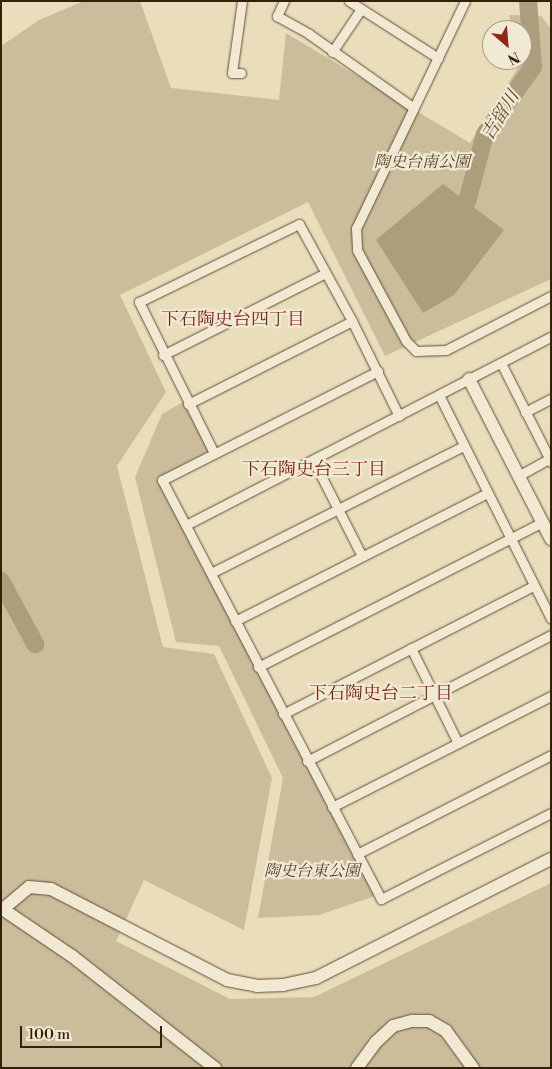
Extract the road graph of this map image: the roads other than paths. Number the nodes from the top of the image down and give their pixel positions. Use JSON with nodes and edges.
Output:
{"nodes":[{"id":1,"x":242,"y":1,"type":"edge"},
{"id":2,"x":284,"y":1,"type":"edge"},
{"id":3,"x":349,"y":1,"type":"edge"},
{"id":4,"x":465,"y":1,"type":"edge"},
{"id":5,"x":361,"y":9,"type":"junction"},
{"id":6,"x":332,"y":52,"type":"junction"},
{"id":7,"x":438,"y":58,"type":"junction"},
{"id":8,"x":241,"y":73,"type":"dead end"},
{"id":9,"x":414,"y":108,"type":"junction"},
{"id":10,"x":325,"y":273,"type":"junction"},
{"id":11,"x":551,"y":296,"type":"edge"},
{"id":12,"x":352,"y":322,"type":"junction"},
{"id":13,"x":551,"y":337,"type":"edge"},
{"id":14,"x":163,"y":355,"type":"junction"},
{"id":15,"x":500,"y":363,"type":"junction"},
{"id":16,"x":378,"y":371,"type":"junction"},
{"id":17,"x":469,"y":379,"type":"junction"},
{"id":18,"x":438,"y":396,"type":"junction"},
{"id":19,"x":551,"y":399,"type":"edge"},
{"id":20,"x":188,"y":404,"type":"junction"},
{"id":21,"x":525,"y":412,"type":"junction"},
{"id":22,"x":399,"y":416,"type":"junction"},
{"id":23,"x":464,"y":446,"type":"junction"},
{"id":24,"x":214,"y":453,"type":"junction"},
{"id":25,"x":313,"y":460,"type":"junction"},
{"id":26,"x":550,"y":460,"type":"edge"},
{"id":27,"x":518,"y":476,"type":"junction"},
{"id":28,"x":487,"y":493,"type":"junction"},
{"id":29,"x":338,"y":509,"type":"junction"},
{"id":30,"x":542,"y":522,"type":"junction"},
{"id":31,"x":186,"y":525,"type":"junction"},
{"id":32,"x":510,"y":539,"type":"junction"},
{"id":33,"x":551,"y":539,"type":"edge"},
{"id":34,"x":362,"y":556,"type":"junction"},
{"id":35,"x":211,"y":573,"type":"junction"},
{"id":36,"x":534,"y":586,"type":"junction"},
{"id":37,"x":551,"y":619,"type":"edge"},
{"id":38,"x":235,"y":621,"type":"junction"},
{"id":39,"x":551,"y":635,"type":"edge"},
{"id":40,"x":411,"y":648,"type":"junction"},
{"id":41,"x":258,"y":667,"type":"junction"},
{"id":42,"x":434,"y":696,"type":"junction"},
{"id":43,"x":549,"y":700,"type":"edge"},
{"id":44,"x":283,"y":714,"type":"junction"},
{"id":45,"x":458,"y":743,"type":"junction"},
{"id":46,"x":551,"y":755,"type":"edge"},
{"id":47,"x":307,"y":761,"type":"junction"},
{"id":48,"x":332,"y":807,"type":"junction"},
{"id":49,"x":551,"y":813,"type":"edge"},
{"id":50,"x":356,"y":854,"type":"junction"},
{"id":51,"x":551,"y":859,"type":"edge"},
{"id":52,"x":2,"y":908,"type":"edge"},
{"id":53,"x":215,"y":1068,"type":"edge"},
{"id":54,"x":358,"y":1068,"type":"edge"},
{"id":55,"x":473,"y":1068,"type":"edge"}],
"edges":[{"from":1,"to":8,"type":"street"},
{"from":2,"to":6,"type":"street"},
{"from":3,"to":5,"type":"street"},
{"from":4,"to":7,"type":"street"},
{"from":5,"to":6,"type":"street"},
{"from":5,"to":7,"type":"street"},
{"from":6,"to":9,"type":"street"},
{"from":7,"to":9,"type":"street"},
{"from":9,"to":11,"type":"street"},
{"from":10,"to":12,"type":"street"},
{"from":10,"to":14,"type":"street"},
{"from":10,"to":14,"type":"street"},
{"from":12,"to":16,"type":"street"},
{"from":12,"to":20,"type":"street"},
{"from":13,"to":15,"type":"street"},
{"from":14,"to":20,"type":"street"},
{"from":15,"to":17,"type":"street"},
{"from":15,"to":21,"type":"street"},
{"from":16,"to":22,"type":"street"},
{"from":16,"to":24,"type":"street"},
{"from":17,"to":18,"type":"street"},
{"from":17,"to":27,"type":"street"},
{"from":18,"to":22,"type":"street"},
{"from":18,"to":23,"type":"street"},
{"from":19,"to":21,"type":"street"},
{"from":20,"to":24,"type":"street"},
{"from":21,"to":26,"type":"street"},
{"from":22,"to":25,"type":"street"},
{"from":23,"to":28,"type":"street"},
{"from":23,"to":29,"type":"street"},
{"from":24,"to":31,"type":"street"},
{"from":25,"to":29,"type":"street"},
{"from":25,"to":31,"type":"street"},
{"from":26,"to":27,"type":"street"},
{"from":27,"to":30,"type":"street"},
{"from":28,"to":32,"type":"street"},
{"from":28,"to":34,"type":"street"},
{"from":29,"to":34,"type":"street"},
{"from":29,"to":35,"type":"street"},
{"from":30,"to":32,"type":"street"},
{"from":30,"to":33,"type":"street"},
{"from":31,"to":35,"type":"street"},
{"from":32,"to":36,"type":"street"},
{"from":32,"to":41,"type":"street"},
{"from":34,"to":38,"type":"street"},
{"from":35,"to":38,"type":"street"},
{"from":36,"to":37,"type":"street"},
{"from":36,"to":40,"type":"street"},
{"from":38,"to":41,"type":"street"},
{"from":39,"to":42,"type":"street"},
{"from":40,"to":42,"type":"street"},
{"from":40,"to":44,"type":"street"},
{"from":41,"to":44,"type":"street"},
{"from":42,"to":45,"type":"street"},
{"from":42,"to":47,"type":"street"},
{"from":43,"to":45,"type":"street"},
{"from":44,"to":47,"type":"street"},
{"from":45,"to":48,"type":"street"},
{"from":46,"to":50,"type":"street"},
{"from":47,"to":48,"type":"street"},
{"from":48,"to":50,"type":"street"},
{"from":49,"to":50,"type":"street"},
{"from":51,"to":52,"type":"street"},
{"from":52,"to":53,"type":"street"},
{"from":54,"to":55,"type":"street"}]}
